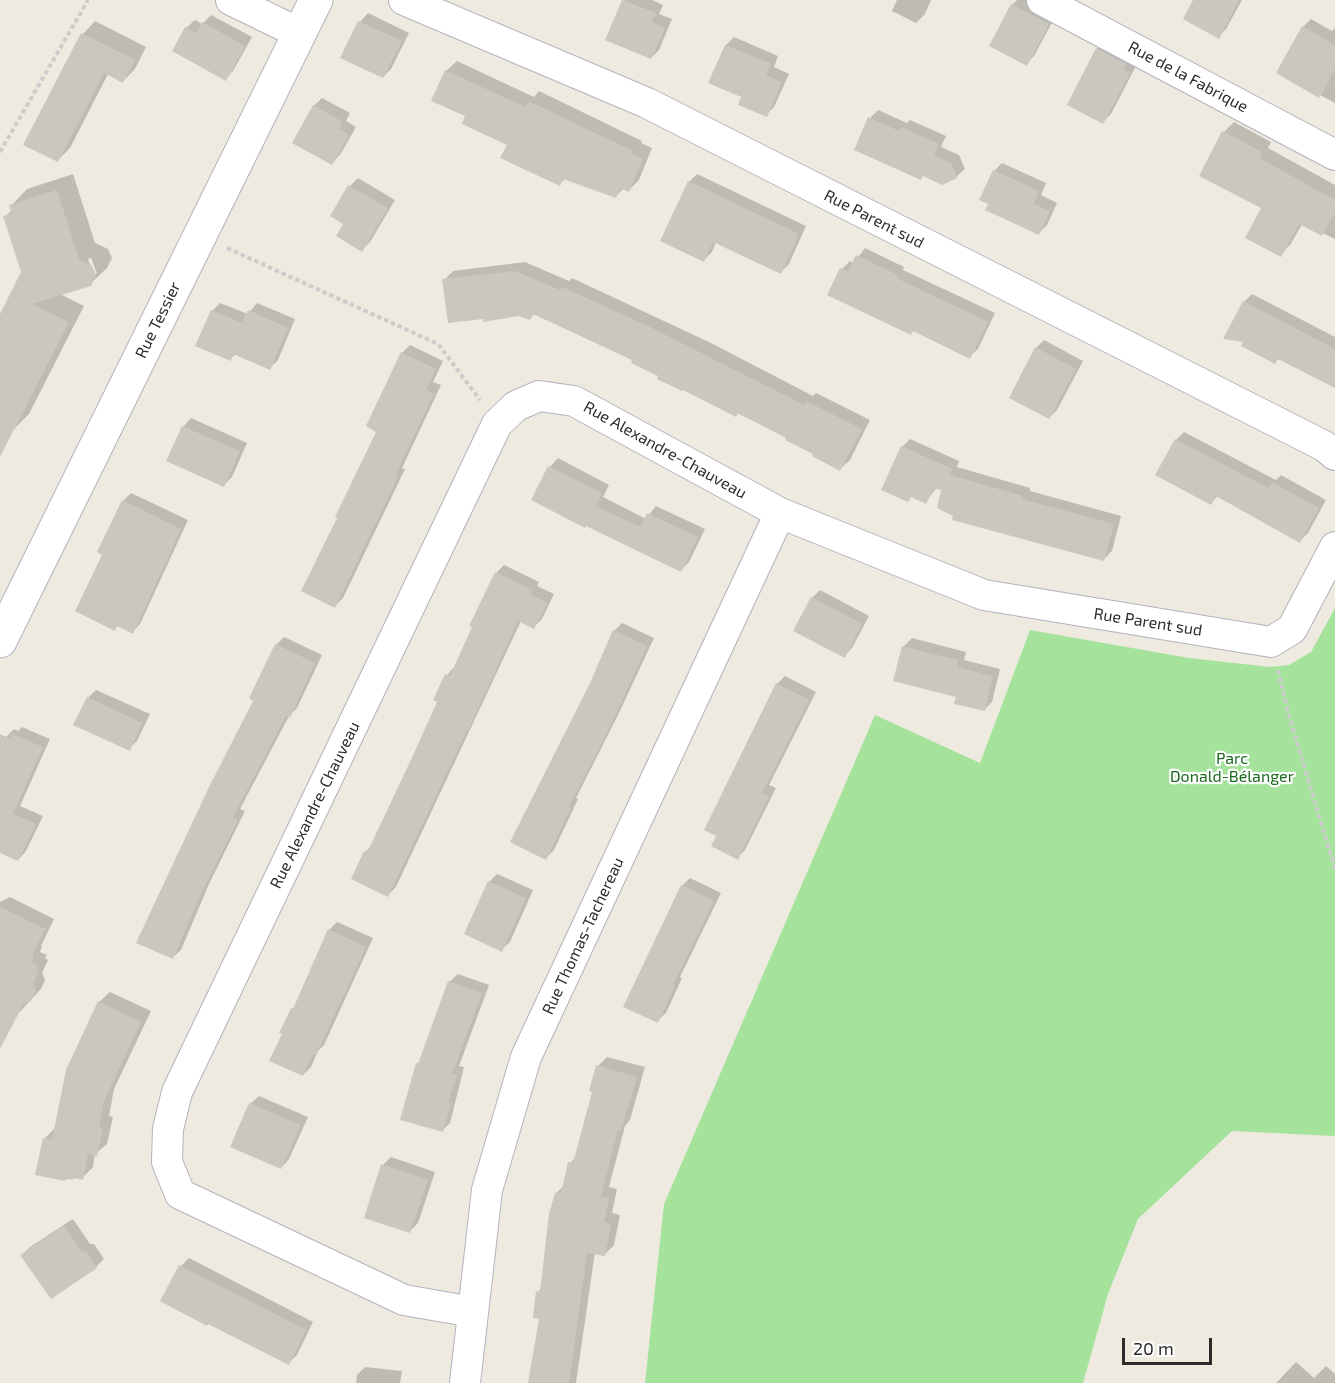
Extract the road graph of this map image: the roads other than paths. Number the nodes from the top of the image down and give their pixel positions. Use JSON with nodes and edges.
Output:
{"nodes":[{"id":1,"x":231,"y":0,"type":"edge"},
{"id":2,"x":316,"y":0,"type":"edge"},
{"id":3,"x":404,"y":0,"type":"edge"},
{"id":4,"x":1042,"y":0,"type":"edge"},
{"id":5,"x":299,"y":33,"type":"junction"},
{"id":6,"x":1335,"y":155,"type":"edge"},
{"id":7,"x":1335,"y":455,"type":"edge"},
{"id":8,"x":780,"y":513,"type":"junction"},
{"id":9,"x":1335,"y":547,"type":"edge"},
{"id":10,"x":0,"y":641,"type":"edge"},
{"id":11,"x":473,"y":1312,"type":"junction"},
{"id":12,"x":465,"y":1383,"type":"edge"}],
"edges":[{"from":1,"to":5,"type":"street"},
{"from":2,"to":5,"type":"street","name":"Rue Tessier"},
{"from":3,"to":7,"type":"street","name":"Rue Parent sud"},
{"from":4,"to":6,"type":"street","name":"Rue de la Fabrique"},
{"from":5,"to":10,"type":"street","name":"Rue Tessier"},
{"from":8,"to":9,"type":"street","name":"Rue Parent sud"},
{"from":8,"to":11,"type":"street","name":"Rue Thomas-Tachereau"},
{"from":8,"to":11,"type":"street","name":"Rue Alexandre-Chauveau"},
{"from":11,"to":12,"type":"street","name":"Rue Thomas-Tachereau"}]}
